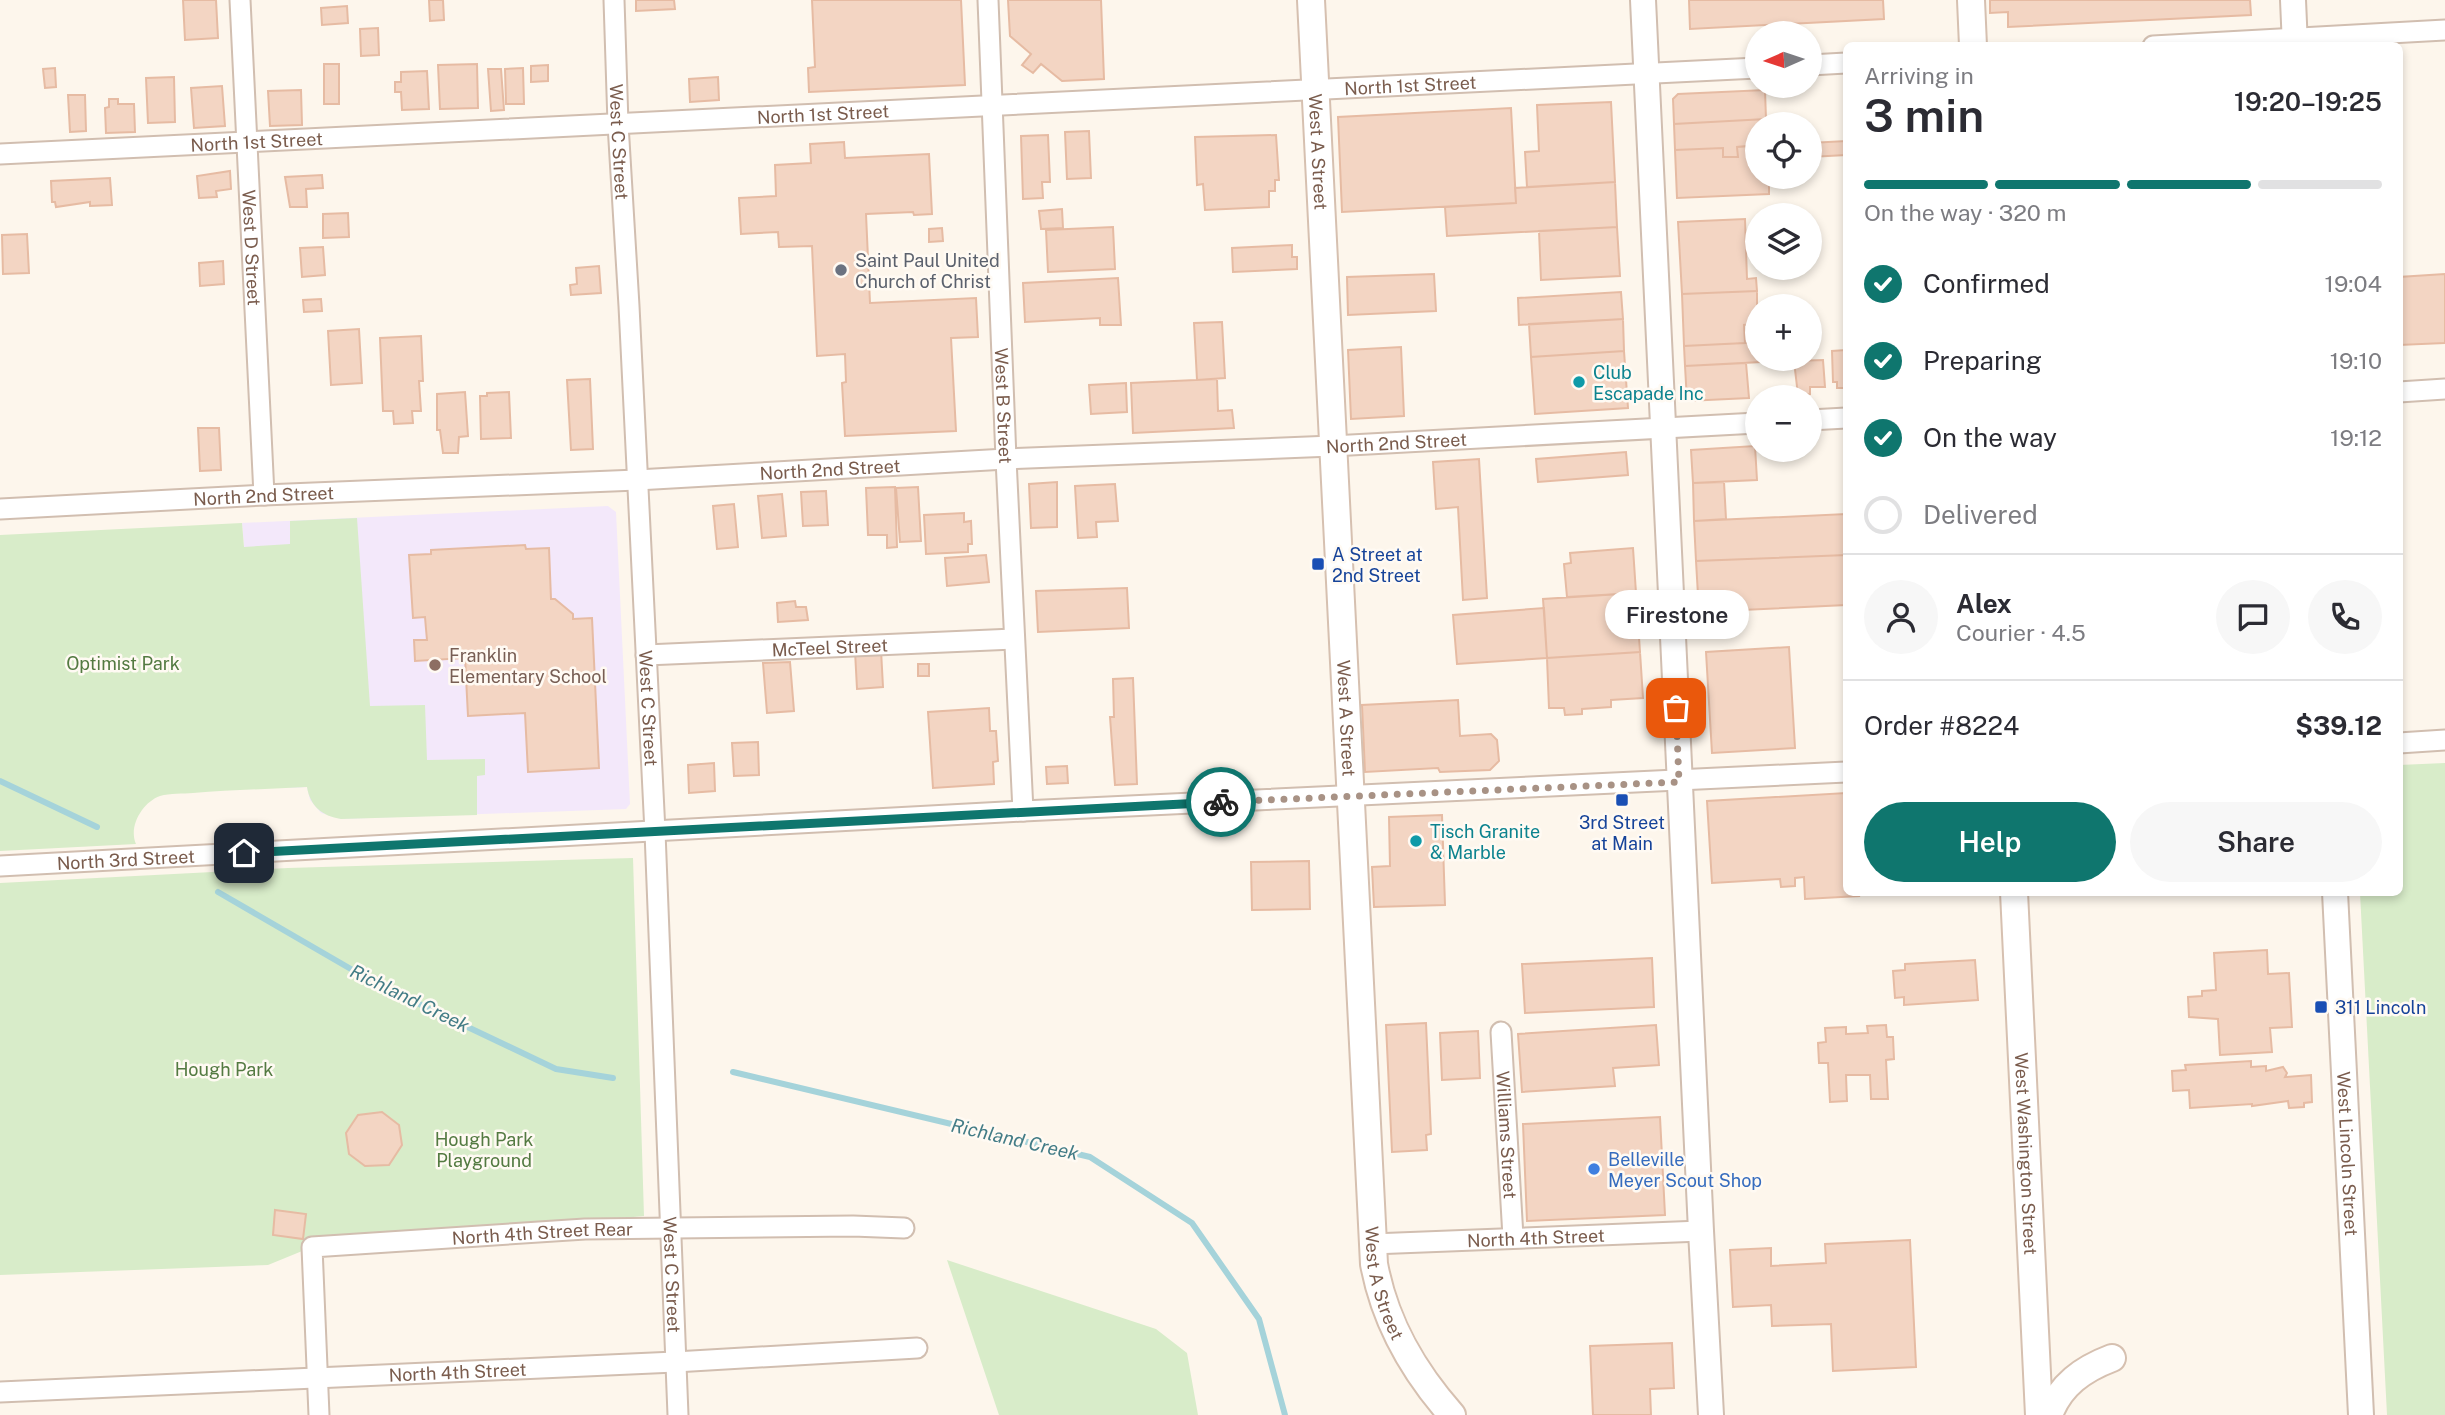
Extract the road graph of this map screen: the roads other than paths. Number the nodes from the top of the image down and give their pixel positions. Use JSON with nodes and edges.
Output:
{"nodes":[{"id":1,"x":240,"y":0,"type":"edge"},
{"id":2,"x":614,"y":0,"type":"edge"},
{"id":3,"x":988,"y":0,"type":"edge"},
{"id":4,"x":1311,"y":0,"type":"edge"},
{"id":5,"x":1643,"y":0,"type":"edge"},
{"id":6,"x":1971,"y":0,"type":"edge"},
{"id":7,"x":2292,"y":0,"type":"edge"},
{"id":8,"x":2445,"y":30,"type":"edge"},
{"id":9,"x":1973,"y":42,"type":"edge"},
{"id":10,"x":2294,"y":42,"type":"edge"},
{"id":11,"x":1843,"y":62,"type":"edge"},
{"id":12,"x":1822,"y":64,"type":"edge"},
{"id":13,"x":1745,"y":69,"type":"edge"},
{"id":14,"x":1646,"y":75,"type":"junction"},
{"id":15,"x":1314,"y":88,"type":"junction"},
{"id":16,"x":993,"y":104,"type":"junction"},
{"id":17,"x":618,"y":124,"type":"junction"},
{"id":18,"x":246,"y":141,"type":"junction"},
{"id":19,"x":0,"y":154,"type":"edge"},
{"id":20,"x":2445,"y":389,"type":"edge"},
{"id":21,"x":2403,"y":392,"type":"edge"},
{"id":22,"x":1843,"y":418,"type":"edge"},
{"id":23,"x":1822,"y":419,"type":"edge"},
{"id":24,"x":1745,"y":424,"type":"edge"},
{"id":25,"x":1662,"y":428,"type":"junction"},
{"id":26,"x":1332,"y":446,"type":"junction"},
{"id":27,"x":1006,"y":459,"type":"junction"},
{"id":28,"x":637,"y":480,"type":"junction"},
{"id":29,"x":264,"y":495,"type":"junction"},
{"id":30,"x":0,"y":509,"type":"edge"},
{"id":31,"x":1014,"y":639,"type":"junction"},
{"id":32,"x":646,"y":656,"type":"junction"},
{"id":33,"x":2445,"y":740,"type":"edge"},
{"id":34,"x":2403,"y":743,"type":"edge"},
{"id":35,"x":1843,"y":772,"type":"edge"},
{"id":36,"x":1679,"y":782,"type":"junction"},
{"id":37,"x":1349,"y":796,"type":"junction"},
{"id":38,"x":1023,"y":811,"type":"junction"},
{"id":39,"x":655,"y":832,"type":"junction"},
{"id":40,"x":0,"y":866,"type":"edge"},
{"id":41,"x":2014,"y":896,"type":"edge"},
{"id":42,"x":2335,"y":896,"type":"edge"},
{"id":43,"x":1501,"y":1032,"type":"dead end"},
{"id":44,"x":670,"y":1228,"type":"junction"},
{"id":45,"x":904,"y":1228,"type":"dead end"},
{"id":46,"x":1700,"y":1231,"type":"junction"},
{"id":47,"x":1513,"y":1237,"type":"junction"},
{"id":48,"x":1372,"y":1244,"type":"junction"},
{"id":49,"x":917,"y":1348,"type":"dead end"},
{"id":50,"x":2112,"y":1358,"type":"dead end"},
{"id":51,"x":676,"y":1362,"type":"junction"},
{"id":52,"x":317,"y":1377,"type":"junction"},
{"id":53,"x":0,"y":1392,"type":"edge"},
{"id":54,"x":318,"y":1415,"type":"edge"},
{"id":55,"x":678,"y":1415,"type":"edge"},
{"id":56,"x":1452,"y":1415,"type":"edge"},
{"id":57,"x":1711,"y":1415,"type":"edge"},
{"id":58,"x":2039,"y":1415,"type":"edge"},
{"id":59,"x":2049,"y":1415,"type":"edge"},
{"id":60,"x":2361,"y":1415,"type":"edge"}],
"edges":[{"from":1,"to":18,"type":"street","name":"West D Street"},
{"from":2,"to":17,"type":"street","name":"West C Street"},
{"from":3,"to":16,"type":"street","name":"West B Street"},
{"from":4,"to":15,"type":"main road","name":"West A Street"},
{"from":5,"to":14,"type":"street"},
{"from":6,"to":9,"type":"main road"},
{"from":7,"to":10,"type":"street"},
{"from":8,"to":10,"type":"street"},
{"from":11,"to":12,"type":"street"},
{"from":13,"to":14,"type":"street","name":"North 1st Street"},
{"from":14,"to":15,"type":"street","name":"North 1st Street"},
{"from":14,"to":25,"type":"street"},
{"from":15,"to":16,"type":"street","name":"North 1st Street"},
{"from":15,"to":26,"type":"main road","name":"West A Street"},
{"from":16,"to":17,"type":"street","name":"North 1st Street"},
{"from":16,"to":27,"type":"street","name":"West B Street"},
{"from":17,"to":18,"type":"street","name":"North 1st Street"},
{"from":17,"to":28,"type":"street","name":"West C Street"},
{"from":18,"to":19,"type":"street","name":"North 1st Street"},
{"from":18,"to":29,"type":"street","name":"West D Street"},
{"from":20,"to":21,"type":"street"},
{"from":22,"to":23,"type":"street"},
{"from":24,"to":25,"type":"street","name":"North 2nd Street"},
{"from":25,"to":26,"type":"street","name":"North 2nd Street"},
{"from":25,"to":36,"type":"street"},
{"from":26,"to":27,"type":"street","name":"North 2nd Street"},
{"from":26,"to":37,"type":"main road","name":"West A Street"},
{"from":27,"to":28,"type":"street","name":"North 2nd Street"},
{"from":27,"to":31,"type":"street","name":"West B Street"},
{"from":28,"to":29,"type":"street","name":"North 2nd Street"},
{"from":28,"to":32,"type":"street","name":"West C Street"},
{"from":29,"to":30,"type":"street","name":"North 2nd Street"},
{"from":31,"to":32,"type":"street","name":"McTeel Street"},
{"from":31,"to":38,"type":"street","name":"West B Street"},
{"from":32,"to":39,"type":"street","name":"West C Street"},
{"from":33,"to":34,"type":"street"},
{"from":35,"to":36,"type":"street","name":"North 3rd Street"},
{"from":36,"to":37,"type":"street","name":"North 3rd Street"},
{"from":36,"to":46,"type":"street"},
{"from":37,"to":38,"type":"street","name":"North 3rd Street"},
{"from":37,"to":48,"type":"main road","name":"West A Street"},
{"from":38,"to":39,"type":"street","name":"North 3rd Street"},
{"from":39,"to":40,"type":"street","name":"North 3rd Street"},
{"from":39,"to":44,"type":"street","name":"West C Street"},
{"from":41,"to":58,"type":"main road","name":"West Washington Street"},
{"from":42,"to":60,"type":"street","name":"West Lincoln Street"},
{"from":43,"to":47,"type":"street","name":"Williams Street"},
{"from":44,"to":45,"type":"street","name":"North 4th Street Rear"},
{"from":44,"to":51,"type":"street","name":"West C Street"},
{"from":44,"to":52,"type":"street","name":"North 4th Street Rear"},
{"from":46,"to":47,"type":"street","name":"North 4th Street"},
{"from":46,"to":57,"type":"street"},
{"from":47,"to":48,"type":"street","name":"North 4th Street"},
{"from":48,"to":56,"type":"main road","name":"West A Street"},
{"from":49,"to":51,"type":"street","name":"North 4th Street"},
{"from":50,"to":59,"type":"main road"},
{"from":51,"to":52,"type":"street","name":"North 4th Street"},
{"from":51,"to":55,"type":"street","name":"West C Street"},
{"from":52,"to":53,"type":"street","name":"North 4th Street"},
{"from":52,"to":54,"type":"street"}]}
